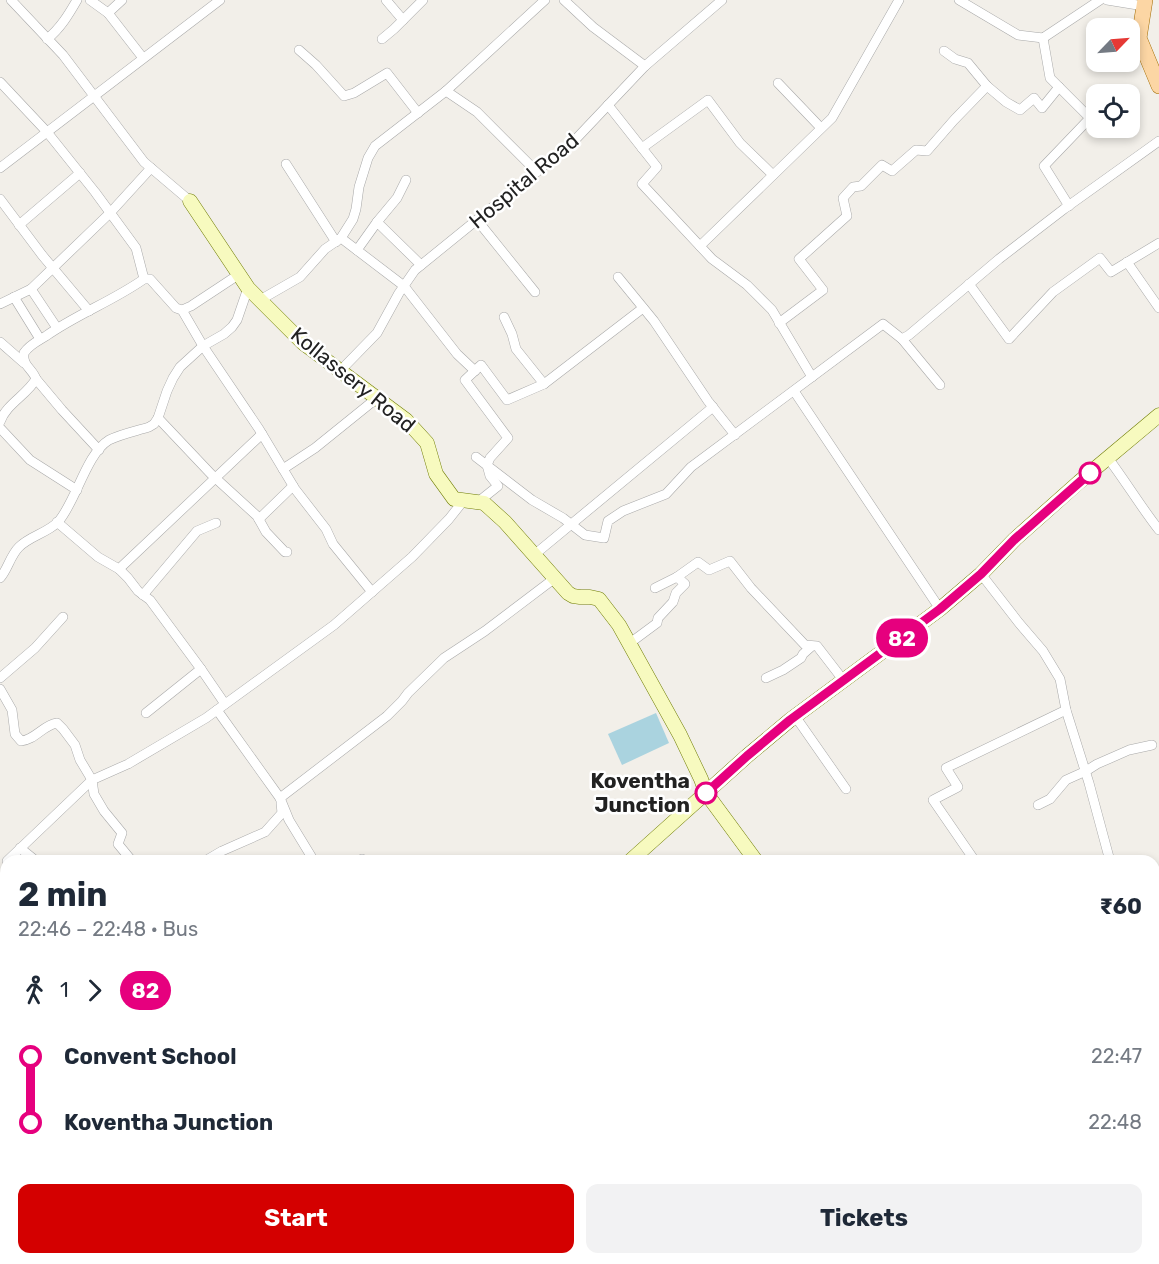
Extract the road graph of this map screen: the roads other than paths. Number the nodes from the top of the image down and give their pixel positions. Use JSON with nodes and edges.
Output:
{"nodes":[{"id":1,"x":11,"y":0,"type":"edge"},
{"id":2,"x":77,"y":0,"type":"edge"},
{"id":3,"x":90,"y":0,"type":"edge"},
{"id":4,"x":122,"y":0,"type":"edge"},
{"id":5,"x":220,"y":0,"type":"edge"},
{"id":6,"x":386,"y":0,"type":"edge"},
{"id":7,"x":423,"y":0,"type":"edge"},
{"id":8,"x":545,"y":0,"type":"edge"},
{"id":9,"x":564,"y":0,"type":"edge"},
{"id":10,"x":722,"y":0,"type":"edge"},
{"id":11,"x":899,"y":0,"type":"edge"},
{"id":12,"x":959,"y":0,"type":"edge"},
{"id":13,"x":1100,"y":0,"type":"edge"},
{"id":14,"x":1107,"y":0,"type":"edge"},
{"id":15,"x":1144,"y":3,"type":"edge"},
{"id":16,"x":108,"y":13,"type":"junction"},
{"id":17,"x":403,"y":20,"type":"junction"},
{"id":18,"x":1043,"y":38,"type":"junction"},
{"id":19,"x":47,"y":39,"type":"junction"},
{"id":20,"x":382,"y":39,"type":"dead end"},
{"id":21,"x":298,"y":50,"type":"dead end"},
{"id":22,"x":944,"y":51,"type":"dead end"},
{"id":23,"x":143,"y":58,"type":"junction"},
{"id":24,"x":645,"y":66,"type":"junction"},
{"id":25,"x":0,"y":82,"type":"edge"},
{"id":26,"x":778,"y":83,"type":"dead end"},
{"id":27,"x":987,"y":86,"type":"junction"},
{"id":28,"x":1159,"y":86,"type":"edge"},
{"id":29,"x":1059,"y":87,"type":"junction"},
{"id":30,"x":446,"y":92,"type":"junction"},
{"id":31,"x":94,"y":96,"type":"junction"},
{"id":32,"x":608,"y":105,"type":"junction"},
{"id":33,"x":418,"y":113,"type":"junction"},
{"id":34,"x":821,"y":128,"type":"junction"},
{"id":35,"x":47,"y":132,"type":"junction"},
{"id":36,"x":1159,"y":141,"type":"edge"},
{"id":37,"x":642,"y":148,"type":"junction"},
{"id":38,"x":286,"y":164,"type":"dead end"},
{"id":39,"x":0,"y":168,"type":"edge"},
{"id":40,"x":151,"y":168,"type":"junction"},
{"id":41,"x":537,"y":172,"type":"junction"},
{"id":42,"x":80,"y":173,"type":"junction"},
{"id":43,"x":773,"y":175,"type":"junction"},
{"id":44,"x":406,"y":180,"type":"dead end"},
{"id":45,"x":0,"y":199,"type":"edge"},
{"id":46,"x":190,"y":201,"type":"joint"},
{"id":47,"x":1069,"y":206,"type":"junction"},
{"id":48,"x":110,"y":213,"type":"junction"},
{"id":49,"x":477,"y":220,"type":"junction"},
{"id":50,"x":377,"y":222,"type":"junction"},
{"id":51,"x":19,"y":225,"type":"junction"},
{"id":52,"x":339,"y":240,"type":"junction"},
{"id":53,"x":1159,"y":243,"type":"edge"},
{"id":54,"x":700,"y":246,"type":"junction"},
{"id":55,"x":357,"y":250,"type":"junction"},
{"id":56,"x":1127,"y":262,"type":"junction"},
{"id":57,"x":421,"y":265,"type":"junction"},
{"id":58,"x":53,"y":268,"type":"junction"},
{"id":59,"x":238,"y":275,"type":"junction"},
{"id":60,"x":618,"y":277,"type":"dead end"},
{"id":61,"x":144,"y":279,"type":"junction"},
{"id":62,"x":969,"y":284,"type":"junction"},
{"id":63,"x":404,"y":286,"type":"junction"},
{"id":64,"x":248,"y":288,"type":"junction"},
{"id":65,"x":32,"y":289,"type":"junction"},
{"id":66,"x":535,"y":292,"type":"dead end"},
{"id":67,"x":14,"y":297,"type":"junction"},
{"id":68,"x":260,"y":300,"type":"junction"},
{"id":69,"x":0,"y":304,"type":"edge"},
{"id":70,"x":643,"y":308,"type":"junction"},
{"id":71,"x":1159,"y":308,"type":"edge"},
{"id":72,"x":182,"y":309,"type":"junction"},
{"id":73,"x":88,"y":311,"type":"junction"},
{"id":74,"x":504,"y":317,"type":"dead end"},
{"id":75,"x":779,"y":323,"type":"junction"},
{"id":76,"x":57,"y":328,"type":"junction"},
{"id":77,"x":40,"y":339,"type":"junction"},
{"id":78,"x":902,"y":339,"type":"junction"},
{"id":79,"x":0,"y":342,"type":"edge"},
{"id":80,"x":204,"y":346,"type":"junction"},
{"id":81,"x":24,"y":363,"type":"junction"},
{"id":82,"x":475,"y":371,"type":"junction"},
{"id":83,"x":340,"y":372,"type":"junction"},
{"id":84,"x":812,"y":377,"type":"junction"},
{"id":85,"x":36,"y":379,"type":"junction"},
{"id":86,"x":544,"y":384,"type":"junction"},
{"id":87,"x":940,"y":385,"type":"dead end"},
{"id":88,"x":794,"y":391,"type":"junction"},
{"id":89,"x":377,"y":398,"type":"junction"},
{"id":90,"x":713,"y":407,"type":"junction"},
{"id":91,"x":1159,"y":415,"type":"edge"},
{"id":92,"x":158,"y":418,"type":"junction"},
{"id":93,"x":0,"y":427,"type":"edge"},
{"id":94,"x":262,"y":434,"type":"junction"},
{"id":95,"x":735,"y":435,"type":"junction"},
{"id":96,"x":0,"y":440,"type":"edge"},
{"id":97,"x":99,"y":450,"type":"junction"},
{"id":98,"x":476,"y":457,"type":"dead end"},
{"id":99,"x":1108,"y":458,"type":"junction"},
{"id":100,"x":487,"y":465,"type":"junction"},
{"id":101,"x":282,"y":468,"type":"junction"},
{"id":102,"x":215,"y":477,"type":"junction"},
{"id":103,"x":293,"y":486,"type":"junction"},
{"id":104,"x":77,"y":489,"type":"junction"},
{"id":105,"x":471,"y":501,"type":"junction"},
{"id":106,"x":259,"y":519,"type":"junction"},
{"id":107,"x":57,"y":522,"type":"junction"},
{"id":108,"x":216,"y":523,"type":"dead end"},
{"id":109,"x":571,"y":525,"type":"junction"},
{"id":110,"x":1159,"y":530,"type":"edge"},
{"id":111,"x":287,"y":552,"type":"dead end"},
{"id":112,"x":534,"y":555,"type":"junction"},
{"id":113,"x":118,"y":569,"type":"junction"},
{"id":114,"x":981,"y":574,"type":"junction"},
{"id":115,"x":677,"y":577,"type":"junction"},
{"id":116,"x":0,"y":578,"type":"edge"},
{"id":117,"x":555,"y":578,"type":"junction"},
{"id":118,"x":655,"y":588,"type":"dead end"},
{"id":119,"x":372,"y":592,"type":"junction"},
{"id":120,"x":143,"y":595,"type":"junction"},
{"id":121,"x":940,"y":609,"type":"junction"},
{"id":122,"x":63,"y":617,"type":"dead end"},
{"id":123,"x":630,"y":643,"type":"junction"},
{"id":124,"x":812,"y":646,"type":"junction"},
{"id":125,"x":201,"y":669,"type":"junction"},
{"id":126,"x":0,"y":678,"type":"edge"},
{"id":127,"x":766,"y":678,"type":"dead end"},
{"id":128,"x":844,"y":681,"type":"junction"},
{"id":129,"x":0,"y":689,"type":"edge"},
{"id":130,"x":221,"y":707,"type":"junction"},
{"id":131,"x":1066,"y":710,"type":"junction"},
{"id":132,"x":147,"y":713,"type":"dead end"},
{"id":133,"x":795,"y":716,"type":"junction"},
{"id":134,"x":1152,"y":745,"type":"dead end"},
{"id":135,"x":1086,"y":771,"type":"junction"},
{"id":136,"x":92,"y":780,"type":"junction"},
{"id":137,"x":846,"y":789,"type":"dead end"},
{"id":138,"x":706,"y":793,"type":"junction"},
{"id":139,"x":280,"y":798,"type":"junction"},
{"id":140,"x":1038,"y":805,"type":"dead end"},
{"id":141,"x":20,"y":848,"type":"junction"},
{"id":142,"x":14,"y":855,"type":"edge"},
{"id":143,"x":29,"y":855,"type":"edge"},
{"id":144,"x":127,"y":855,"type":"edge"},
{"id":145,"x":215,"y":855,"type":"edge"},
{"id":146,"x":310,"y":855,"type":"edge"},
{"id":147,"x":638,"y":855,"type":"edge"},
{"id":148,"x":752,"y":855,"type":"edge"},
{"id":149,"x":971,"y":855,"type":"edge"},
{"id":150,"x":1107,"y":855,"type":"edge"}],
"edges":[{"from":1,"to":19,"type":"street"},
{"from":2,"to":19,"type":"street"},
{"from":3,"to":16,"type":"street"},
{"from":4,"to":16,"type":"street"},
{"from":5,"to":23,"type":"street"},
{"from":6,"to":17,"type":"street"},
{"from":7,"to":17,"type":"street"},
{"from":8,"to":30,"type":"street"},
{"from":9,"to":24,"type":"street"},
{"from":10,"to":24,"type":"street","name":"Hospital Road"},
{"from":11,"to":34,"type":"street"},
{"from":12,"to":18,"type":"street"},
{"from":13,"to":18,"type":"street"},
{"from":14,"to":15,"type":"street"},
{"from":15,"to":28,"type":"main road"},
{"from":16,"to":23,"type":"street"},
{"from":17,"to":20,"type":"street"},
{"from":18,"to":29,"type":"street"},
{"from":19,"to":31,"type":"street"},
{"from":21,"to":33,"type":"street"},
{"from":22,"to":27,"type":"street"},
{"from":23,"to":31,"type":"street"},
{"from":24,"to":32,"type":"street","name":"Hospital Road"},
{"from":25,"to":35,"type":"street"},
{"from":26,"to":34,"type":"street"},
{"from":27,"to":29,"type":"street"},
{"from":27,"to":75,"type":"street"},
{"from":29,"to":47,"type":"street"},
{"from":30,"to":33,"type":"street"},
{"from":30,"to":41,"type":"street"},
{"from":31,"to":35,"type":"street"},
{"from":31,"to":40,"type":"street"},
{"from":32,"to":37,"type":"street"},
{"from":32,"to":41,"type":"street","name":"Hospital Road"},
{"from":33,"to":52,"type":"street"},
{"from":34,"to":43,"type":"street"},
{"from":35,"to":39,"type":"street"},
{"from":35,"to":42,"type":"street"},
{"from":36,"to":47,"type":"street"},
{"from":37,"to":43,"type":"street"},
{"from":37,"to":54,"type":"street"},
{"from":38,"to":52,"type":"street"},
{"from":40,"to":46,"type":"street"},
{"from":40,"to":48,"type":"street"},
{"from":41,"to":49,"type":"street","name":"Hospital Road"},
{"from":42,"to":48,"type":"street"},
{"from":42,"to":51,"type":"street"},
{"from":43,"to":54,"type":"street"},
{"from":44,"to":50,"type":"street"},
{"from":45,"to":51,"type":"street"},
{"from":46,"to":59,"type":"street","name":"Kollassery Road"},
{"from":47,"to":62,"type":"street"},
{"from":48,"to":58,"type":"street"},
{"from":48,"to":61,"type":"street"},
{"from":49,"to":57,"type":"street","name":"Hospital Road"},
{"from":49,"to":66,"type":"street"},
{"from":50,"to":55,"type":"street"},
{"from":50,"to":57,"type":"street"},
{"from":51,"to":58,"type":"street"},
{"from":52,"to":55,"type":"street"},
{"from":52,"to":68,"type":"street"},
{"from":53,"to":56,"type":"street"},
{"from":54,"to":75,"type":"street"},
{"from":55,"to":63,"type":"street"},
{"from":56,"to":62,"type":"street"},
{"from":56,"to":71,"type":"street"},
{"from":57,"to":63,"type":"street","name":"Hospital Road"},
{"from":58,"to":65,"type":"street"},
{"from":58,"to":73,"type":"street"},
{"from":59,"to":64,"type":"street","name":"Kollassery Road"},
{"from":59,"to":72,"type":"street"},
{"from":60,"to":70,"type":"street"},
{"from":61,"to":72,"type":"street"},
{"from":61,"to":73,"type":"street"},
{"from":62,"to":78,"type":"street"},
{"from":63,"to":82,"type":"street"},
{"from":63,"to":83,"type":"street","name":"Hospital Road"},
{"from":64,"to":68,"type":"street","name":"Kollassery Road"},
{"from":64,"to":80,"type":"street"},
{"from":65,"to":67,"type":"street"},
{"from":65,"to":76,"type":"street"},
{"from":67,"to":69,"type":"street"},
{"from":67,"to":77,"type":"street"},
{"from":68,"to":83,"type":"street","name":"Kollassery Road"},
{"from":70,"to":86,"type":"street"},
{"from":70,"to":90,"type":"street"},
{"from":72,"to":80,"type":"street"},
{"from":73,"to":76,"type":"street"},
{"from":74,"to":86,"type":"street"},
{"from":75,"to":84,"type":"street"},
{"from":76,"to":77,"type":"street"},
{"from":77,"to":81,"type":"street"},
{"from":78,"to":84,"type":"street"},
{"from":78,"to":87,"type":"street"},
{"from":79,"to":81,"type":"street"},
{"from":80,"to":92,"type":"street"},
{"from":80,"to":94,"type":"street"},
{"from":81,"to":85,"type":"street"},
{"from":82,"to":86,"type":"street"},
{"from":82,"to":100,"type":"street"},
{"from":83,"to":89,"type":"street","name":"Kollassery Road"},
{"from":84,"to":88,"type":"street"},
{"from":85,"to":93,"type":"street"},
{"from":85,"to":97,"type":"street"},
{"from":88,"to":95,"type":"street"},
{"from":88,"to":121,"type":"street"},
{"from":89,"to":101,"type":"street"},
{"from":89,"to":105,"type":"street","name":"Kollassery Road"},
{"from":90,"to":95,"type":"street"},
{"from":90,"to":109,"type":"street"},
{"from":91,"to":99,"type":"street"},
{"from":92,"to":97,"type":"street"},
{"from":92,"to":102,"type":"street"},
{"from":93,"to":96,"type":"street"},
{"from":93,"to":104,"type":"street"},
{"from":94,"to":101,"type":"street"},
{"from":94,"to":102,"type":"street"},
{"from":95,"to":109,"type":"street"},
{"from":97,"to":104,"type":"street"},
{"from":98,"to":100,"type":"street"},
{"from":99,"to":110,"type":"street"},
{"from":99,"to":114,"type":"street"},
{"from":100,"to":105,"type":"street"},
{"from":100,"to":109,"type":"street"},
{"from":101,"to":103,"type":"street"},
{"from":102,"to":106,"type":"street"},
{"from":102,"to":113,"type":"street"},
{"from":103,"to":106,"type":"street"},
{"from":103,"to":119,"type":"street"},
{"from":104,"to":107,"type":"street"},
{"from":105,"to":112,"type":"street","name":"Kollassery Road"},
{"from":105,"to":119,"type":"street"},
{"from":106,"to":111,"type":"street"},
{"from":107,"to":113,"type":"street"},
{"from":107,"to":116,"type":"street"},
{"from":108,"to":120,"type":"street"},
{"from":109,"to":112,"type":"street"},
{"from":112,"to":117,"type":"street","name":"Kollassery Road"},
{"from":113,"to":120,"type":"street"},
{"from":114,"to":121,"type":"street"},
{"from":114,"to":131,"type":"street"},
{"from":115,"to":118,"type":"street"},
{"from":115,"to":123,"type":"street"},
{"from":115,"to":124,"type":"street"},
{"from":117,"to":123,"type":"street","name":"Kollassery Road"},
{"from":117,"to":139,"type":"street"},
{"from":119,"to":130,"type":"street"},
{"from":120,"to":125,"type":"street"},
{"from":121,"to":128,"type":"street"},
{"from":122,"to":126,"type":"street"},
{"from":123,"to":138,"type":"street","name":"Kollassery Road"},
{"from":124,"to":127,"type":"street"},
{"from":124,"to":128,"type":"street"},
{"from":125,"to":130,"type":"street"},
{"from":125,"to":132,"type":"street"},
{"from":128,"to":133,"type":"street"},
{"from":129,"to":136,"type":"street"},
{"from":130,"to":136,"type":"street"},
{"from":130,"to":139,"type":"street"},
{"from":131,"to":135,"type":"street"},
{"from":131,"to":149,"type":"street"},
{"from":133,"to":137,"type":"street"},
{"from":133,"to":138,"type":"street"},
{"from":134,"to":135,"type":"street"},
{"from":135,"to":140,"type":"street"},
{"from":135,"to":150,"type":"street"},
{"from":136,"to":141,"type":"street"},
{"from":136,"to":144,"type":"street"},
{"from":138,"to":147,"type":"street"},
{"from":138,"to":148,"type":"street","name":"Kollassery Road"},
{"from":139,"to":145,"type":"street"},
{"from":139,"to":146,"type":"street"},
{"from":141,"to":142,"type":"street"},
{"from":141,"to":143,"type":"street"}]}
